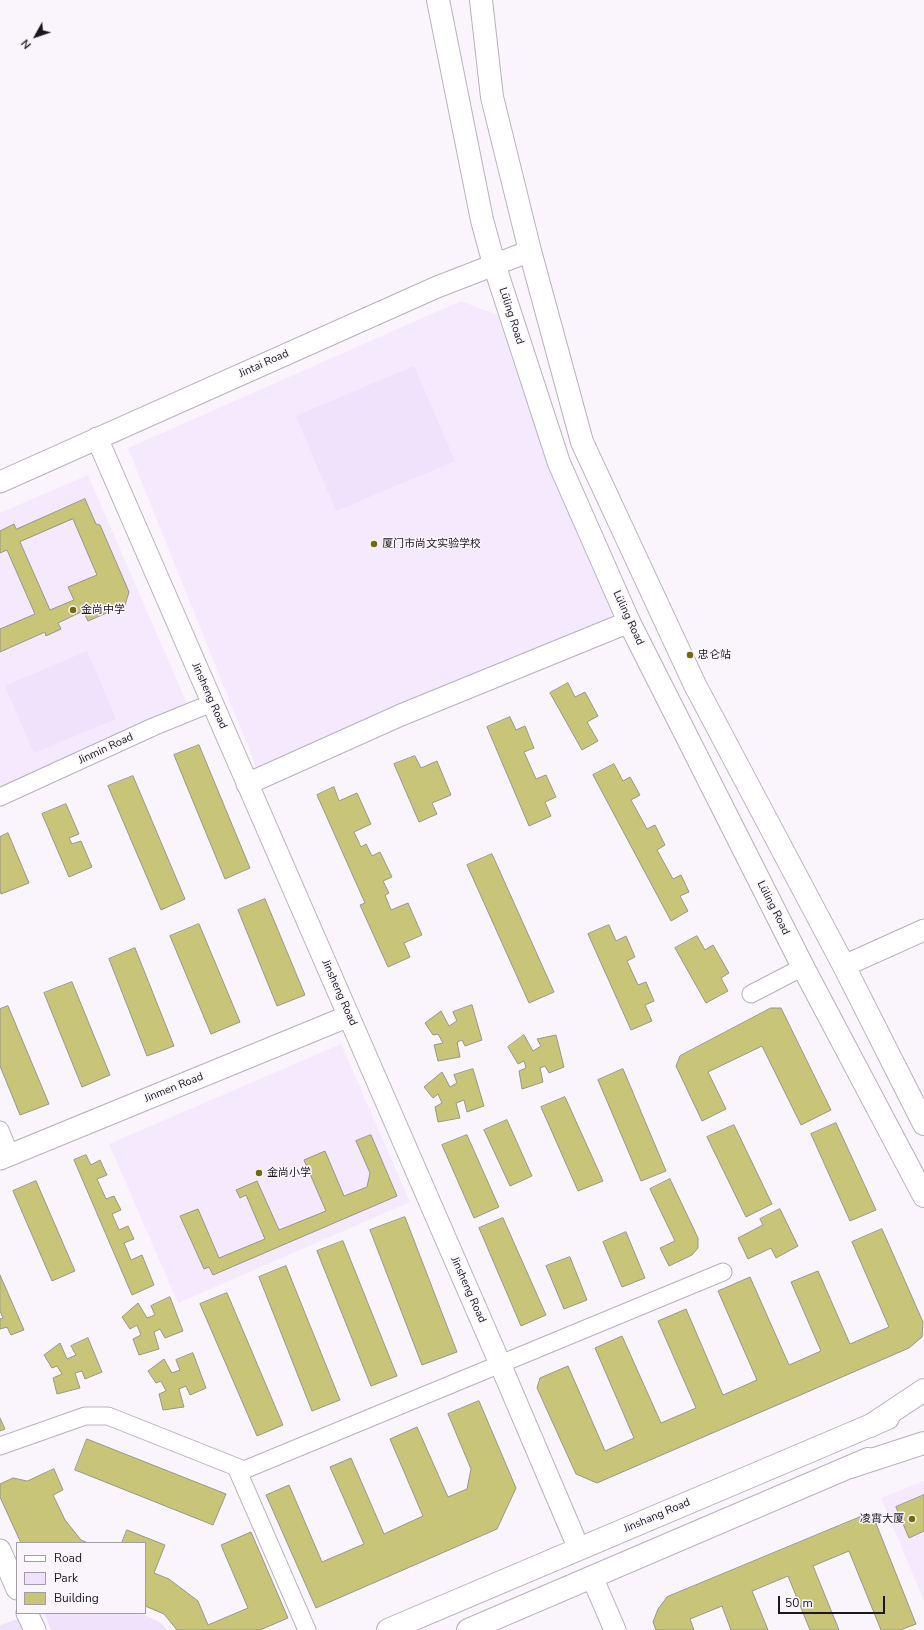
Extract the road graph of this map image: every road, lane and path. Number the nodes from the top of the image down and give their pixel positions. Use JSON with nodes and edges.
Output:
{"nodes":[{"id":1,"x":438,"y":0,"type":"edge"},
{"id":2,"x":481,"y":0,"type":"edge"},
{"id":3,"x":530,"y":251,"type":"junction"},
{"id":4,"x":494,"y":264,"type":"junction"},
{"id":5,"x":97,"y":438,"type":"junction"},
{"id":6,"x":0,"y":482,"type":"edge"},
{"id":7,"x":629,"y":622,"type":"junction"},
{"id":8,"x":212,"y":703,"type":"junction"},
{"id":9,"x":248,"y":784,"type":"junction"},
{"id":10,"x":0,"y":797,"type":"edge"},
{"id":11,"x":924,"y":930,"type":"edge"},
{"id":12,"x":844,"y":966,"type":"junction"},
{"id":13,"x":803,"y":967,"type":"junction"},
{"id":14,"x":752,"y":994,"type":"dead end"},
{"id":15,"x":349,"y":1016,"type":"junction"},
{"id":16,"x":924,"y":1124,"type":"edge"},
{"id":17,"x":0,"y":1130,"type":"edge"},
{"id":18,"x":5,"y":1157,"type":"edge"},
{"id":19,"x":924,"y":1196,"type":"edge"},
{"id":20,"x":723,"y":1272,"type":"dead end"},
{"id":21,"x":500,"y":1364,"type":"junction"},
{"id":22,"x":924,"y":1390,"type":"edge"},
{"id":23,"x":924,"y":1401,"type":"edge"},
{"id":24,"x":870,"y":1426,"type":"junction"},
{"id":25,"x":924,"y":1436,"type":"edge"},
{"id":26,"x":924,"y":1442,"type":"edge"},
{"id":27,"x":0,"y":1446,"type":"edge"},
{"id":28,"x":236,"y":1467,"type":"junction"},
{"id":29,"x":850,"y":1467,"type":"junction"},
{"id":30,"x":579,"y":1549,"type":"junction"},
{"id":31,"x":0,"y":1550,"type":"edge"},
{"id":32,"x":592,"y":1577,"type":"junction"},
{"id":33,"x":16,"y":1587,"type":"edge"},
{"id":34,"x":27,"y":1614,"type":"edge"},
{"id":35,"x":34,"y":1630,"type":"edge"},
{"id":36,"x":307,"y":1630,"type":"edge"},
{"id":37,"x":388,"y":1630,"type":"edge"},
{"id":38,"x":468,"y":1630,"type":"edge"},
{"id":39,"x":615,"y":1630,"type":"edge"}],
"edges":[{"from":1,"to":4,"type":"main road","name":"Lüling Road"},
{"from":2,"to":3,"type":"main road"},
{"from":3,"to":4,"type":"street","name":"Jintai Road"},
{"from":3,"to":12,"type":"main road"},
{"from":4,"to":5,"type":"street","name":"Jintai Road"},
{"from":4,"to":7,"type":"main road","name":"Lüling Road"},
{"from":5,"to":6,"type":"street","name":"Jintai Road"},
{"from":5,"to":8,"type":"street","name":"Jinsheng Road"},
{"from":7,"to":9,"type":"street"},
{"from":7,"to":13,"type":"main road","name":"Lüling Road"},
{"from":8,"to":9,"type":"street","name":"Jinsheng Road"},
{"from":8,"to":10,"type":"street","name":"Jinmin Road"},
{"from":9,"to":15,"type":"street","name":"Jinsheng Road"},
{"from":11,"to":12,"type":"street"},
{"from":12,"to":16,"type":"main road"},
{"from":13,"to":14,"type":"street"},
{"from":13,"to":19,"type":"main road","name":"Lüling Road"},
{"from":15,"to":18,"type":"street","name":"Jinmen Road"},
{"from":15,"to":21,"type":"street","name":"Jinsheng Road"},
{"from":17,"to":18,"type":"street"},
{"from":20,"to":21,"type":"street"},
{"from":21,"to":28,"type":"street"},
{"from":21,"to":30,"type":"street","name":"Jinsheng Road"},
{"from":22,"to":24,"type":"main road"},
{"from":23,"to":24,"type":"main road","name":"Jinshang Road"},
{"from":24,"to":30,"type":"main road","name":"Jinshang Road"},
{"from":25,"to":29,"type":"main road"},
{"from":26,"to":29,"type":"main road"},
{"from":27,"to":28,"type":"street"},
{"from":28,"to":36,"type":"street"},
{"from":29,"to":32,"type":"main road"},
{"from":30,"to":37,"type":"main road","name":"Jinshang Road"},
{"from":31,"to":33,"type":"street"},
{"from":32,"to":38,"type":"main road"},
{"from":32,"to":39,"type":"street"},
{"from":34,"to":35,"type":"street"}]}
